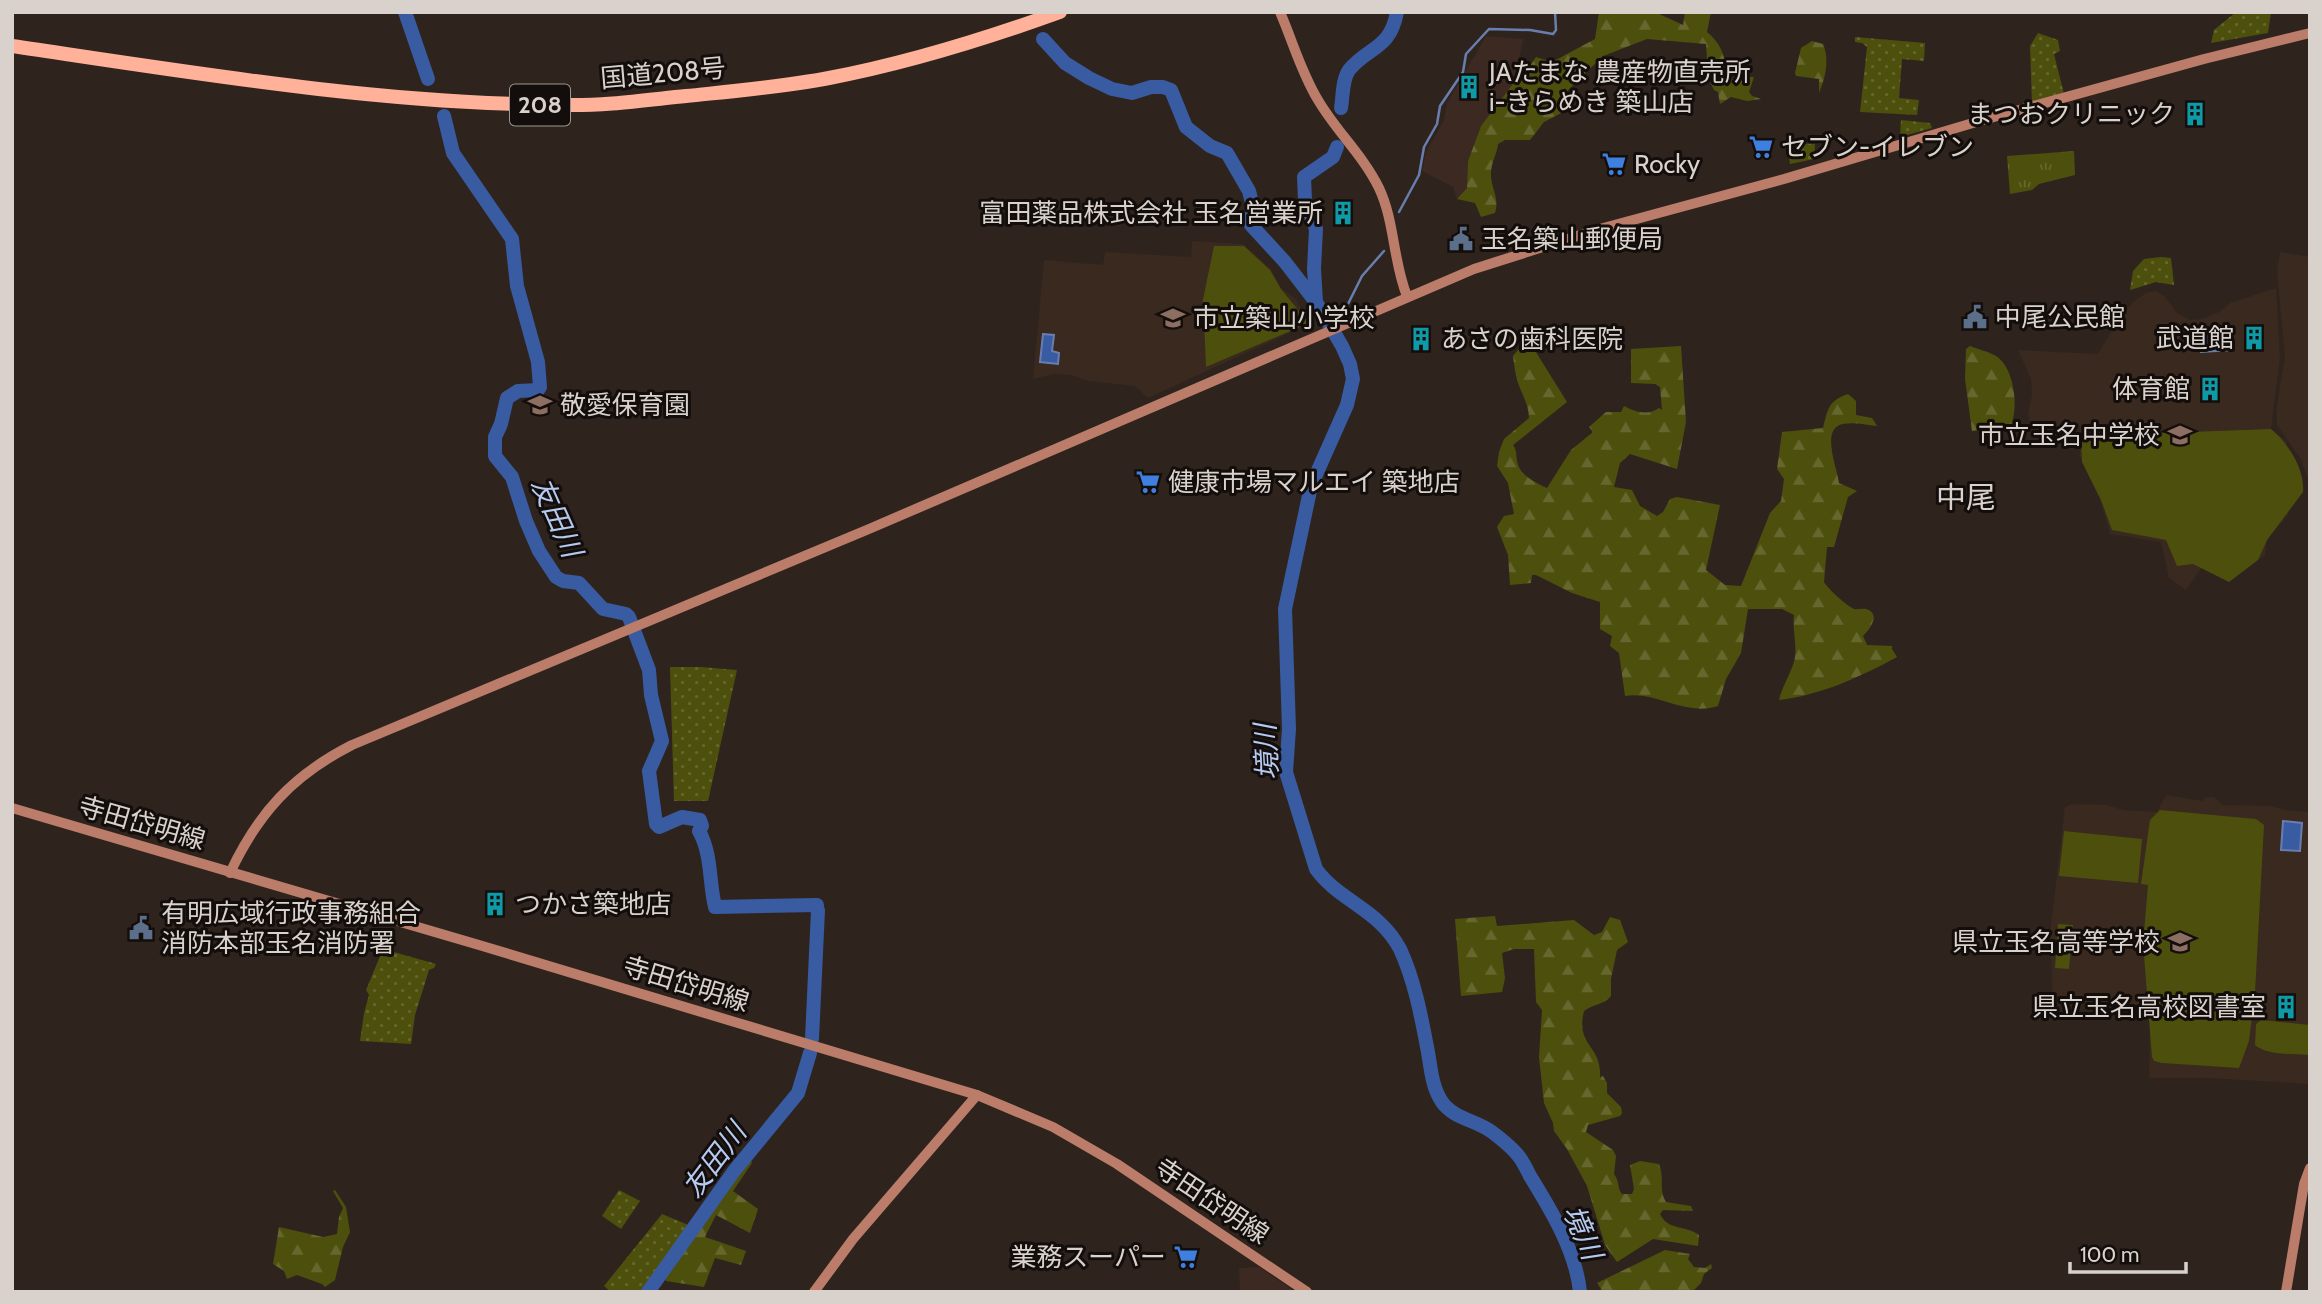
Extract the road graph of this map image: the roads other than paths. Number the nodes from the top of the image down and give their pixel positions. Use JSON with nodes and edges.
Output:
{"nodes":[{"id":1,"x":1060,"y":12,"type":"edge"},
{"id":2,"x":1280,"y":12,"type":"edge"},
{"id":3,"x":2310,"y":33,"type":"edge"},
{"id":4,"x":12,"y":46,"type":"edge"},
{"id":5,"x":1407,"y":296,"type":"junction"},
{"id":6,"x":12,"y":808,"type":"edge"},
{"id":7,"x":230,"y":873,"type":"junction"},
{"id":8,"x":978,"y":1096,"type":"junction"},
{"id":9,"x":2310,"y":1168,"type":"edge"},
{"id":10,"x":814,"y":1292,"type":"edge"},
{"id":11,"x":1307,"y":1292,"type":"edge"},
{"id":12,"x":2286,"y":1292,"type":"edge"}],
"edges":[{"from":1,"to":4,"type":"highway","name":"国道208号","number":"208"},
{"from":2,"to":5,"type":"street"},
{"from":3,"to":5,"type":"street"},
{"from":5,"to":7,"type":"street"},
{"from":6,"to":7,"type":"street","name":"寺田岱明線"},
{"from":7,"to":8,"type":"street","name":"寺田岱明線"},
{"from":8,"to":10,"type":"street"},
{"from":8,"to":11,"type":"street","name":"寺田岱明線"},
{"from":9,"to":12,"type":"street"}]}
